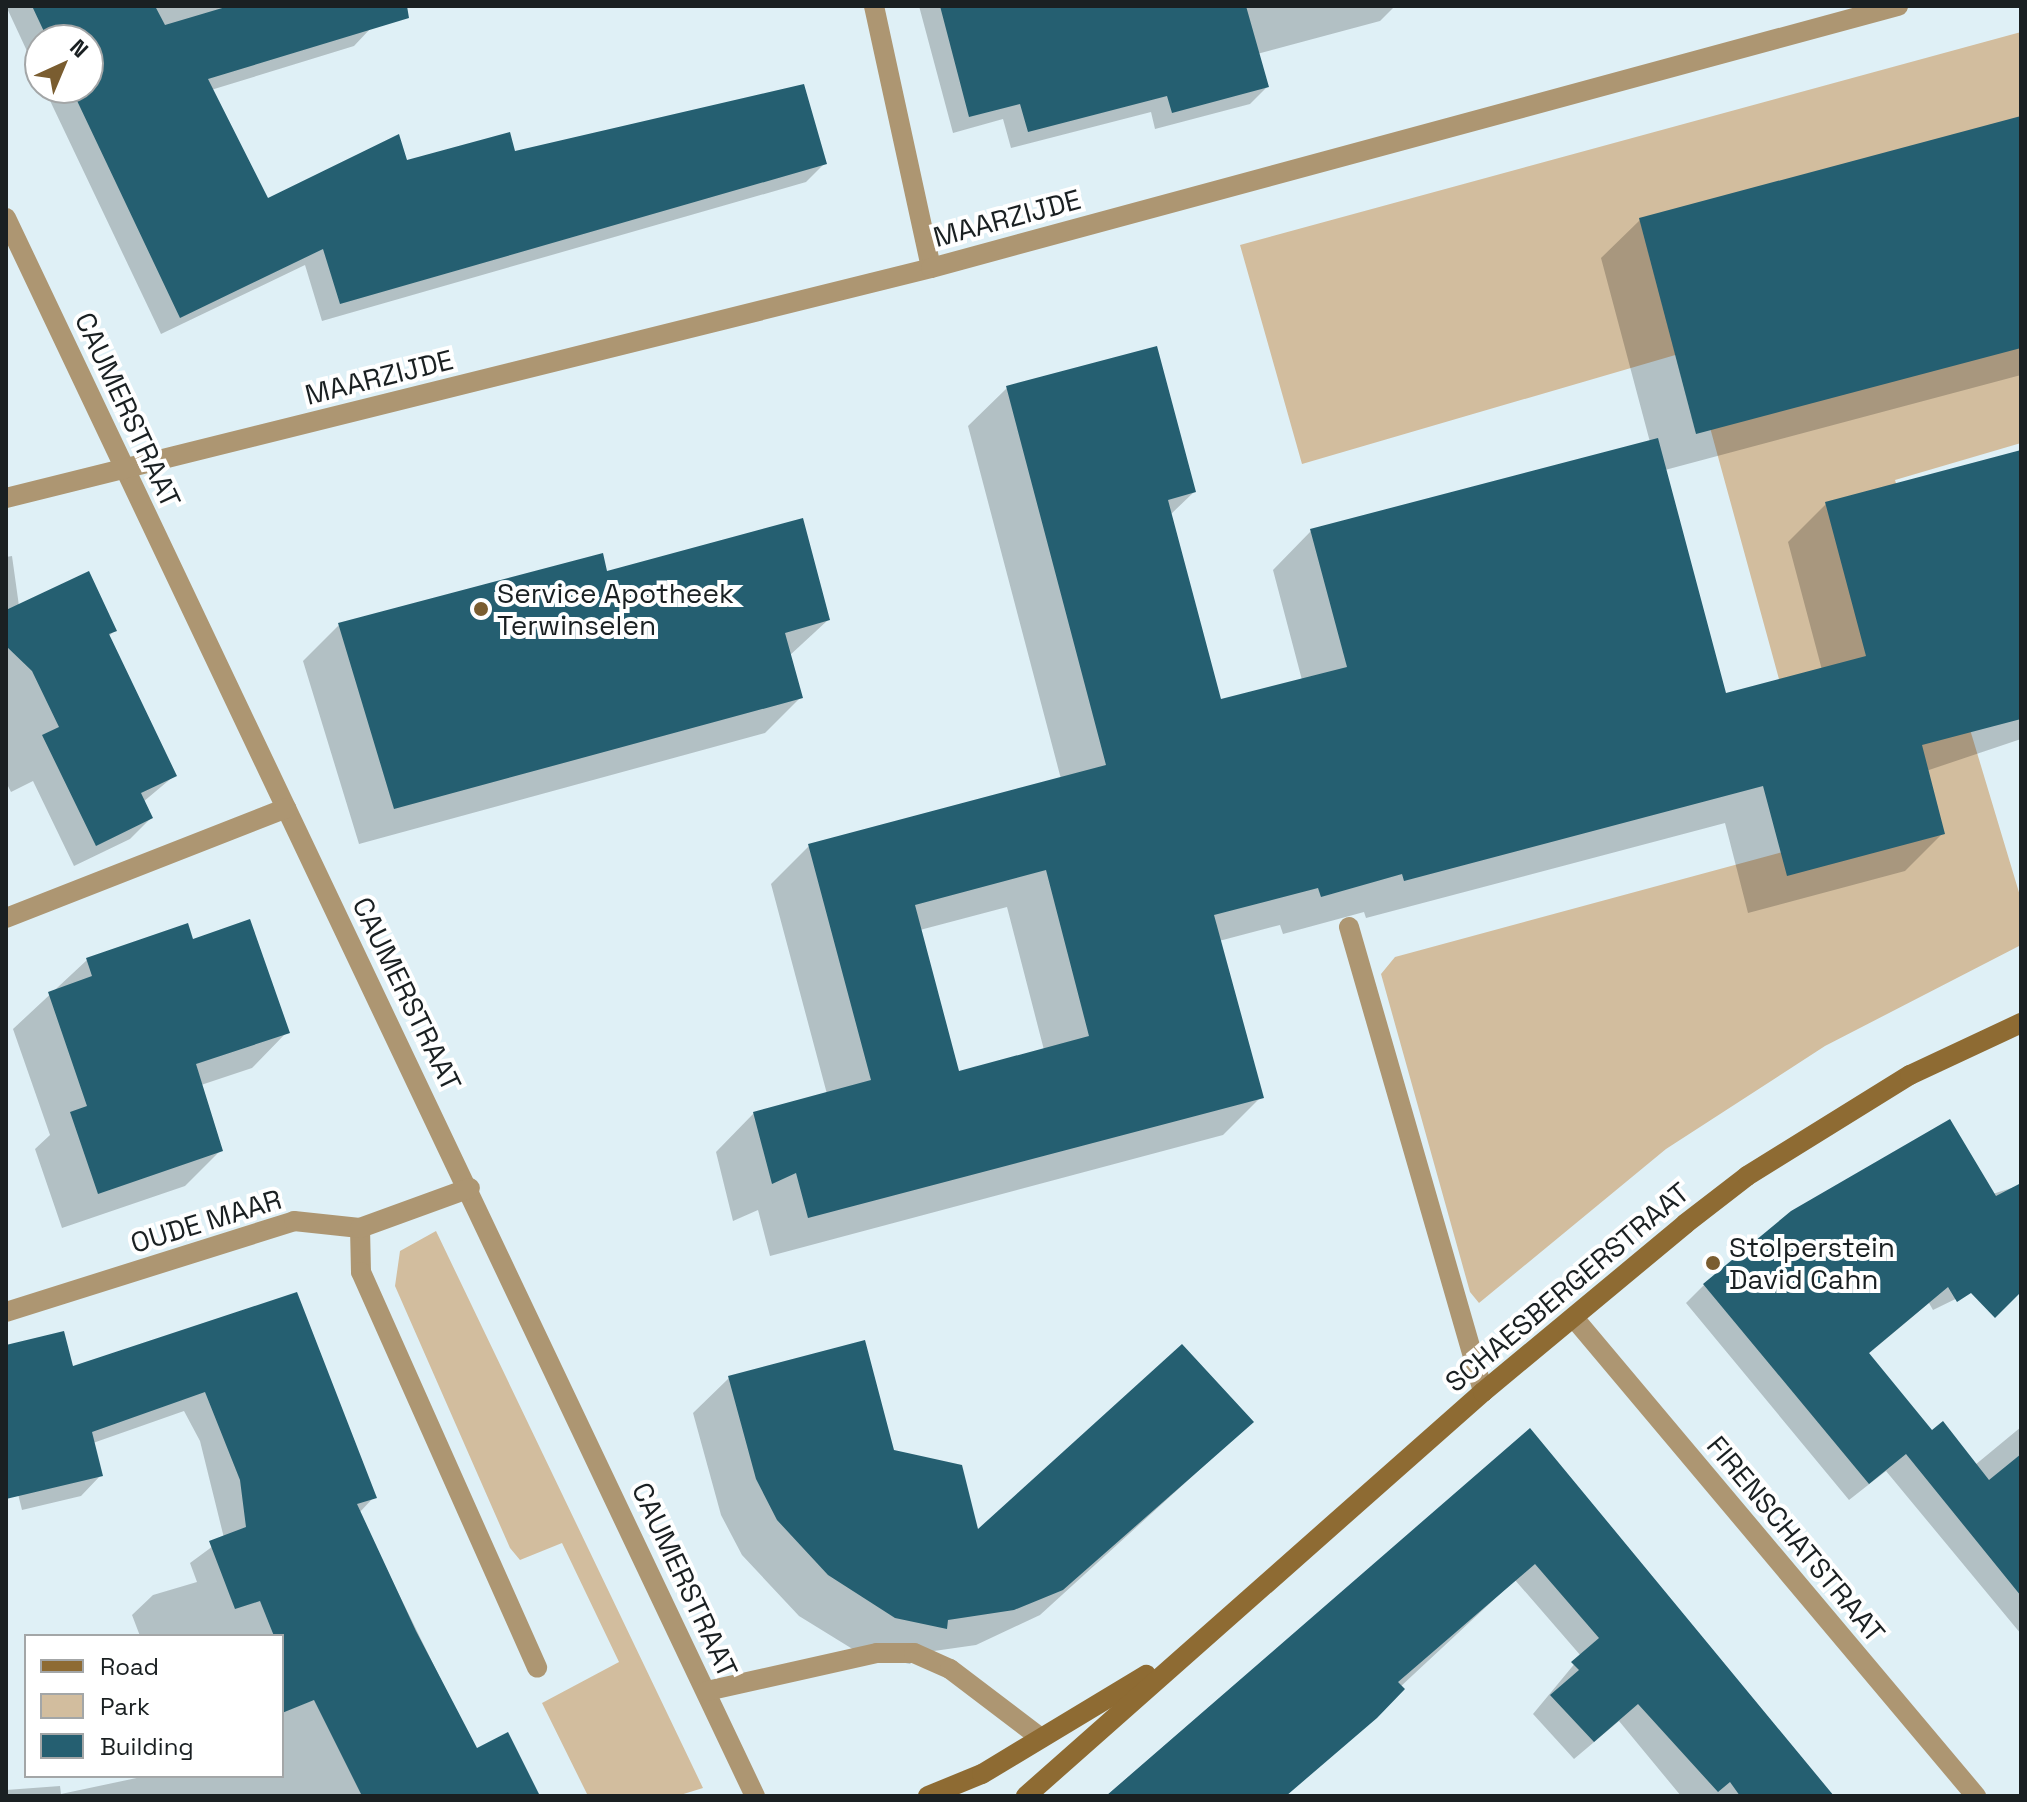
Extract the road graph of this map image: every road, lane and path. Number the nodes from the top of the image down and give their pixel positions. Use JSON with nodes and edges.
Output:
{"nodes":[{"id":1,"x":874,"y":6,"type":"edge"},
{"id":2,"x":1898,"y":6,"type":"edge"},
{"id":3,"x":6,"y":218,"type":"edge"},
{"id":4,"x":931,"y":268,"type":"junction"},
{"id":5,"x":126,"y":470,"type":"junction"},
{"id":6,"x":6,"y":498,"type":"edge"},
{"id":7,"x":286,"y":808,"type":"junction"},
{"id":8,"x":6,"y":918,"type":"edge"},
{"id":9,"x":1349,"y":927,"type":"dead end"},
{"id":10,"x":2021,"y":1023,"type":"edge"},
{"id":11,"x":470,"y":1188,"type":"junction"},
{"id":12,"x":360,"y":1228,"type":"junction"},
{"id":13,"x":6,"y":1312,"type":"edge"},
{"id":14,"x":1574,"y":1318,"type":"junction"},
{"id":15,"x":1483,"y":1392,"type":"junction"},
{"id":16,"x":1187,"y":1650,"type":"junction"},
{"id":17,"x":537,"y":1668,"type":"dead end"},
{"id":18,"x":707,"y":1691,"type":"junction"},
{"id":19,"x":1041,"y":1738,"type":"junction"},
{"id":20,"x":755,"y":1796,"type":"edge"},
{"id":21,"x":928,"y":1796,"type":"edge"},
{"id":22,"x":1026,"y":1796,"type":"edge"},
{"id":23,"x":1976,"y":1796,"type":"edge"}],
"edges":[{"from":1,"to":4,"type":"street"},
{"from":2,"to":4,"type":"street","name":"MAARZIJDE"},
{"from":3,"to":5,"type":"street","name":"CAUMERSTRAAT"},
{"from":4,"to":5,"type":"street","name":"MAARZIJDE"},
{"from":5,"to":6,"type":"street","name":"MAARZIJDE"},
{"from":5,"to":7,"type":"street","name":"CAUMERSTRAAT"},
{"from":7,"to":8,"type":"street"},
{"from":7,"to":11,"type":"street","name":"CAUMERSTRAAT"},
{"from":9,"to":15,"type":"street"},
{"from":10,"to":14,"type":"street","name":"SCHAESBERGERSTRAAT"},
{"from":11,"to":12,"type":"street","name":"OUDE MAAR"},
{"from":11,"to":18,"type":"street","name":"CAUMERSTRAAT"},
{"from":12,"to":13,"type":"street","name":"OUDE MAAR"},
{"from":12,"to":17,"type":"street"},
{"from":14,"to":15,"type":"street","name":"SCHAESBERGERSTRAAT"},
{"from":14,"to":23,"type":"street","name":"FIRENSCHATSTRAAT"},
{"from":15,"to":16,"type":"street","name":"SCHAESBERGERSTRAAT"},
{"from":16,"to":19,"type":"street","name":"SCHAESBERGERSTRAAT"},
{"from":16,"to":22,"type":"street","name":"SCHAESBERGERSTRAAT"},
{"from":18,"to":19,"type":"street"},
{"from":18,"to":20,"type":"street","name":"CAUMERSTRAAT"},
{"from":19,"to":21,"type":"street","name":"SCHAESBERGERSTRAAT"}]}
